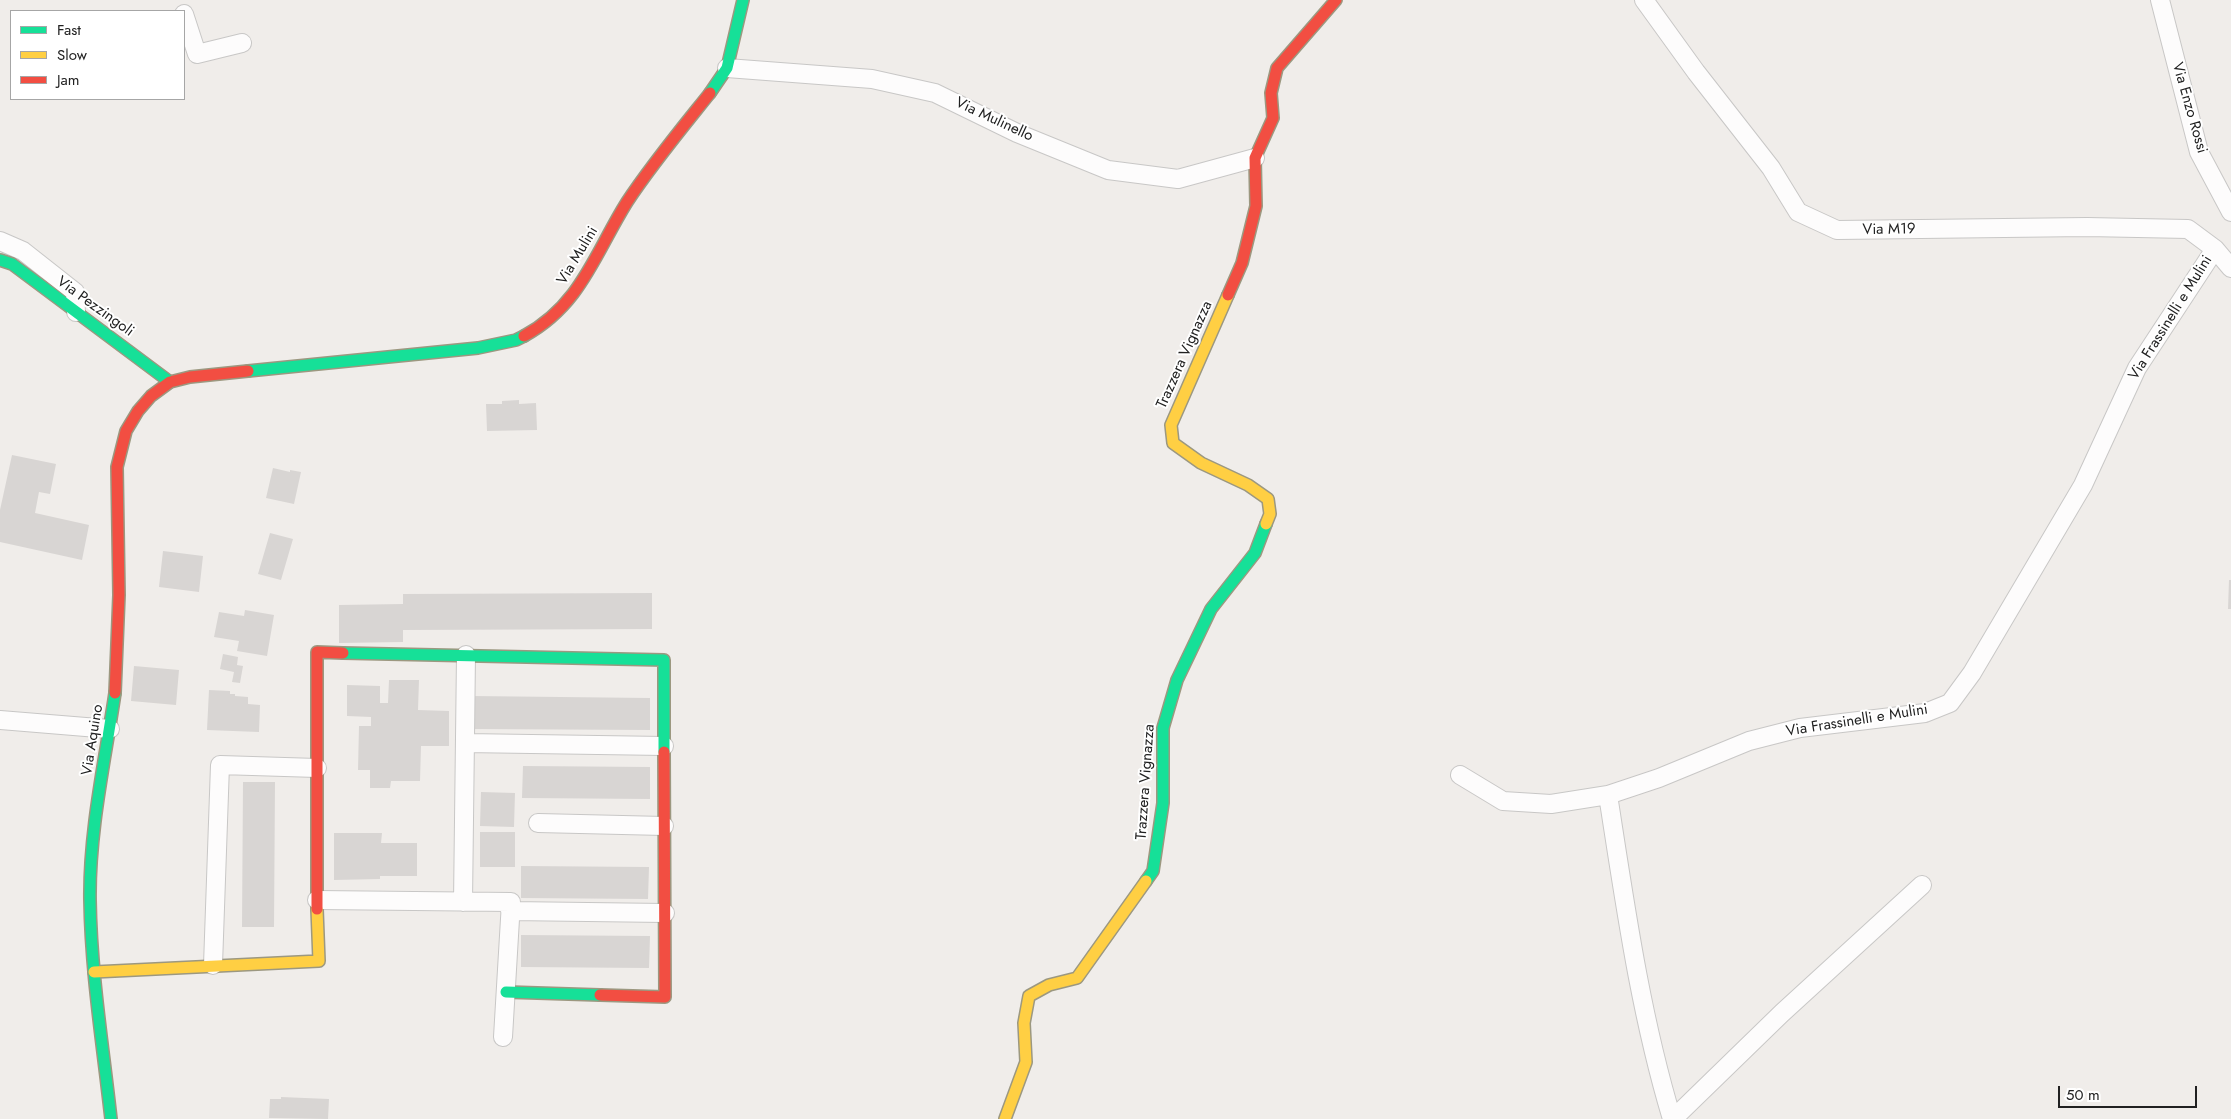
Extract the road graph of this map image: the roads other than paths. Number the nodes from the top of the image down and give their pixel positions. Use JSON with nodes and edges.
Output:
{"nodes":[{"id":1,"x":744,"y":0,"type":"edge"},
{"id":2,"x":1336,"y":0,"type":"edge"},
{"id":3,"x":1644,"y":0,"type":"edge"},
{"id":4,"x":2160,"y":0,"type":"edge"},
{"id":5,"x":185,"y":18,"type":"edge"},
{"id":6,"x":242,"y":43,"type":"dead end"},
{"id":7,"x":727,"y":68,"type":"junction"},
{"id":8,"x":1255,"y":158,"type":"junction"},
{"id":9,"x":2231,"y":212,"type":"edge"},
{"id":10,"x":0,"y":241,"type":"edge"},
{"id":11,"x":2215,"y":249,"type":"junction"},
{"id":12,"x":0,"y":260,"type":"edge"},
{"id":13,"x":2231,"y":268,"type":"edge"},
{"id":14,"x":76,"y":312,"type":"junction"},
{"id":15,"x":170,"y":382,"type":"junction"},
{"id":16,"x":466,"y":655,"type":"junction"},
{"id":17,"x":0,"y":720,"type":"edge"},
{"id":18,"x":110,"y":729,"type":"junction"},
{"id":19,"x":465,"y":743,"type":"junction"},
{"id":20,"x":664,"y":746,"type":"junction"},
{"id":21,"x":317,"y":768,"type":"junction"},
{"id":22,"x":1460,"y":775,"type":"dead end"},
{"id":23,"x":1608,"y":795,"type":"junction"},
{"id":24,"x":538,"y":824,"type":"dead end"},
{"id":25,"x":664,"y":826,"type":"junction"},
{"id":26,"x":1922,"y":884,"type":"dead end"},
{"id":27,"x":317,"y":900,"type":"junction"},
{"id":28,"x":463,"y":902,"type":"junction"},
{"id":29,"x":510,"y":912,"type":"junction"},
{"id":30,"x":664,"y":913,"type":"junction"},
{"id":31,"x":213,"y":965,"type":"junction"},
{"id":32,"x":94,"y":972,"type":"junction"},
{"id":33,"x":506,"y":992,"type":"junction"},
{"id":34,"x":503,"y":1037,"type":"dead end"},
{"id":35,"x":111,"y":1119,"type":"edge"},
{"id":36,"x":1006,"y":1119,"type":"edge"},
{"id":37,"x":1673,"y":1119,"type":"edge"}],
"edges":[{"from":1,"to":7,"type":"street","name":"Via Mulini"},
{"from":2,"to":8,"type":"street","name":"Trazzera Vignazza"},
{"from":3,"to":11,"type":"street","name":"Via M19"},
{"from":4,"to":9,"type":"street","name":"Via Enzo Rossi"},
{"from":5,"to":6,"type":"street"},
{"from":7,"to":8,"type":"street","name":"Via Mulinello"},
{"from":7,"to":15,"type":"street","name":"Via Mulini"},
{"from":8,"to":36,"type":"street","name":"Trazzera Vignazza"},
{"from":10,"to":14,"type":"street"},
{"from":11,"to":13,"type":"street","name":"Via M19"},
{"from":11,"to":23,"type":"street","name":"Via Frassinelli e Mulini"},
{"from":12,"to":14,"type":"street","name":"Via Pezzingoli"},
{"from":14,"to":15,"type":"street","name":"Via Pezzingoli"},
{"from":15,"to":18,"type":"street","name":"Via Aquino"},
{"from":16,"to":19,"type":"street"},
{"from":16,"to":20,"type":"street"},
{"from":16,"to":21,"type":"street"},
{"from":17,"to":18,"type":"street"},
{"from":18,"to":32,"type":"street","name":"Via Aquino"},
{"from":19,"to":20,"type":"street"},
{"from":19,"to":28,"type":"street"},
{"from":20,"to":25,"type":"street"},
{"from":21,"to":27,"type":"street"},
{"from":21,"to":31,"type":"street"},
{"from":22,"to":23,"type":"street","name":"Via Frassinelli e Mulini"},
{"from":23,"to":37,"type":"street"},
{"from":24,"to":25,"type":"street"},
{"from":25,"to":30,"type":"street"},
{"from":26,"to":37,"type":"street"},
{"from":27,"to":28,"type":"street"},
{"from":27,"to":31,"type":"street"},
{"from":28,"to":29,"type":"street"},
{"from":29,"to":30,"type":"street"},
{"from":29,"to":33,"type":"street"},
{"from":30,"to":33,"type":"street"},
{"from":31,"to":32,"type":"street"},
{"from":32,"to":35,"type":"street","name":"Via Aquino"},
{"from":33,"to":34,"type":"street"}]}
